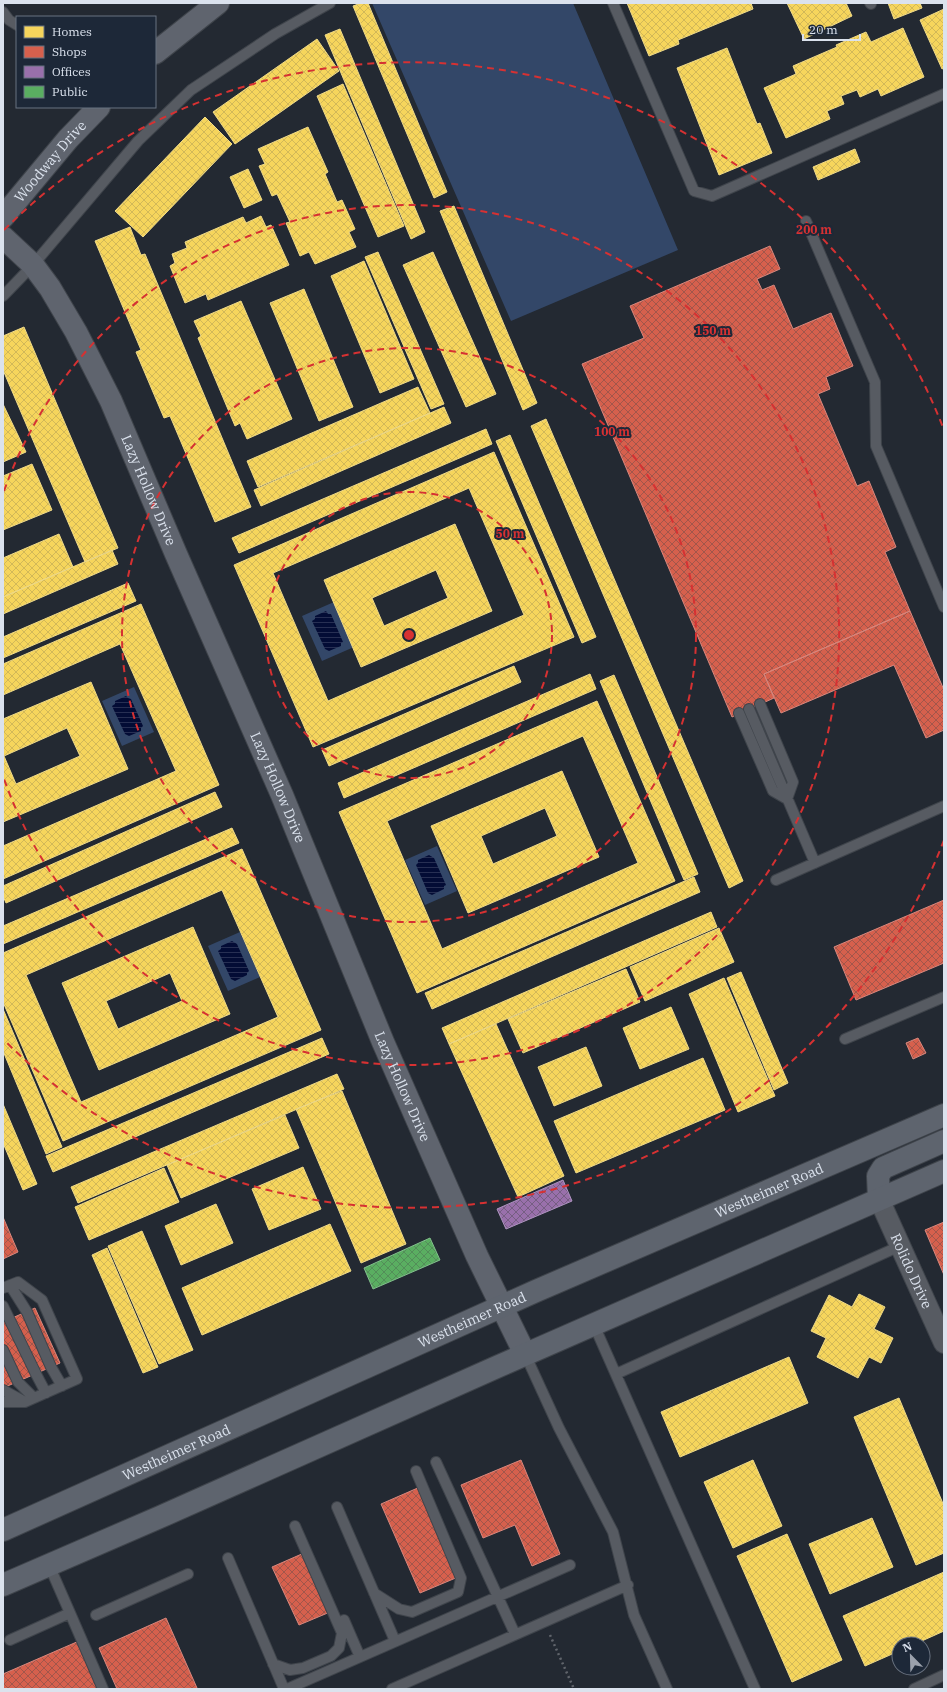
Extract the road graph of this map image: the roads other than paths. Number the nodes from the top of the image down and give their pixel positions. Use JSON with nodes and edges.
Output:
{"nodes":[{"id":1,"x":218,"y":3,"type":"edge"},
{"id":2,"x":330,"y":3,"type":"edge"},
{"id":3,"x":613,"y":3,"type":"edge"},
{"id":4,"x":3,"y":12,"type":"edge"},
{"id":5,"x":16,"y":24,"type":"edge"},
{"id":6,"x":156,"y":52,"type":"edge"},
{"id":7,"x":944,"y":94,"type":"edge"},
{"id":8,"x":98,"y":108,"type":"edge"},
{"id":9,"x":3,"y":217,"type":"edge"},
{"id":10,"x":806,"y":221,"type":"dead end"},
{"id":11,"x":3,"y":237,"type":"edge"},
{"id":12,"x":33,"y":265,"type":"junction"},
{"id":13,"x":3,"y":296,"type":"edge"},
{"id":14,"x":944,"y":607,"type":"edge"},
{"id":15,"x":760,"y":704,"type":"dead end"},
{"id":16,"x":749,"y":709,"type":"dead end"},
{"id":17,"x":739,"y":713,"type":"dead end"},
{"id":18,"x":787,"y":799,"type":"junction"},
{"id":19,"x":944,"y":806,"type":"edge"},
{"id":20,"x":815,"y":863,"type":"junction"},
{"id":21,"x":776,"y":880,"type":"dead end"},
{"id":22,"x":944,"y":996,"type":"edge"},
{"id":23,"x":845,"y":1039,"type":"dead end"},
{"id":24,"x":944,"y":1115,"type":"edge"},
{"id":25,"x":944,"y":1141,"type":"edge"},
{"id":26,"x":944,"y":1171,"type":"edge"},
{"id":27,"x":879,"y":1199,"type":"junction"},
{"id":28,"x":900,"y":1246,"type":"junction"},
{"id":29,"x":7,"y":1287,"type":"edge"},
{"id":30,"x":3,"y":1306,"type":"edge"},
{"id":31,"x":502,"y":1306,"type":"junction"},
{"id":32,"x":594,"y":1325,"type":"junction"},
{"id":33,"x":944,"y":1343,"type":"edge"},
{"id":34,"x":3,"y":1350,"type":"edge"},
{"id":35,"x":525,"y":1354,"type":"junction"},
{"id":36,"x":616,"y":1374,"type":"junction"},
{"id":37,"x":62,"y":1386,"type":"junction"},
{"id":38,"x":3,"y":1390,"type":"edge"},
{"id":39,"x":46,"y":1393,"type":"junction"},
{"id":40,"x":29,"y":1400,"type":"junction"},
{"id":41,"x":3,"y":1402,"type":"edge"},
{"id":42,"x":436,"y":1462,"type":"dead end"},
{"id":43,"x":416,"y":1471,"type":"dead end"},
{"id":44,"x":337,"y":1507,"type":"dead end"},
{"id":45,"x":3,"y":1530,"type":"edge"},
{"id":46,"x":228,"y":1558,"type":"dead end"},
{"id":47,"x":49,"y":1565,"type":"junction"},
{"id":48,"x":570,"y":1565,"type":"dead end"},
{"id":49,"x":188,"y":1574,"type":"dead end"},
{"id":50,"x":3,"y":1585,"type":"edge"},
{"id":51,"x":628,"y":1585,"type":"junction"},
{"id":52,"x":374,"y":1593,"type":"junction"},
{"id":53,"x":497,"y":1597,"type":"junction"},
{"id":54,"x":70,"y":1613,"type":"junction"},
{"id":55,"x":96,"y":1615,"type":"dead end"},
{"id":56,"x":515,"y":1634,"type":"junction"},
{"id":57,"x":10,"y":1640,"type":"dead end"},
{"id":58,"x":395,"y":1641,"type":"junction"},
{"id":59,"x":360,"y":1657,"type":"junction"},
{"id":60,"x":273,"y":1664,"type":"junction"},
{"id":61,"x":944,"y":1675,"type":"edge"},
{"id":62,"x":103,"y":1689,"type":"edge"},
{"id":63,"x":285,"y":1689,"type":"edge"},
{"id":64,"x":392,"y":1689,"type":"edge"},
{"id":65,"x":667,"y":1689,"type":"edge"},
{"id":66,"x":755,"y":1689,"type":"edge"},
{"id":67,"x":914,"y":1689,"type":"edge"}],
"edges":[{"from":1,"to":6,"type":"street"},
{"from":2,"to":12,"type":"lane"},
{"from":3,"to":7,"type":"lane"},
{"from":4,"to":5,"type":"lane"},
{"from":8,"to":9,"type":"street","name":"Woodway Drive"},
{"from":10,"to":14,"type":"lane"},
{"from":11,"to":12,"type":"street","name":"Lazy Hollow Drive"},
{"from":12,"to":13,"type":"lane"},
{"from":12,"to":31,"type":"street","name":"Lazy Hollow Drive"},
{"from":15,"to":18,"type":"lane"},
{"from":16,"to":18,"type":"lane"},
{"from":17,"to":18,"type":"lane"},
{"from":18,"to":20,"type":"lane"},
{"from":19,"to":20,"type":"lane"},
{"from":20,"to":21,"type":"lane"},
{"from":22,"to":23,"type":"lane"},
{"from":24,"to":31,"type":"main road","name":"Westheimer Road"},
{"from":25,"to":27,"type":"main road"},
{"from":26,"to":27,"type":"main road"},
{"from":27,"to":28,"type":"street","name":"Rolido Drive"},
{"from":27,"to":32,"type":"main road"},
{"from":28,"to":33,"type":"street","name":"Rolido Drive"},
{"from":28,"to":36,"type":"lane"},
{"from":29,"to":37,"type":"lane"},
{"from":29,"to":37,"type":"lane"},
{"from":30,"to":39,"type":"lane"},
{"from":31,"to":35,"type":"street","name":"Lazy Hollow Drive"},
{"from":31,"to":45,"type":"main road","name":"Westheimer Road"},
{"from":32,"to":35,"type":"main road"},
{"from":32,"to":36,"type":"lane"},
{"from":34,"to":40,"type":"lane"},
{"from":35,"to":47,"type":"main road"},
{"from":35,"to":51,"type":"lane"},
{"from":36,"to":66,"type":"lane"},
{"from":37,"to":39,"type":"lane"},
{"from":38,"to":40,"type":"lane"},
{"from":39,"to":40,"type":"lane"},
{"from":40,"to":41,"type":"lane"},
{"from":42,"to":53,"type":"lane"},
{"from":43,"to":52,"type":"lane"},
{"from":44,"to":52,"type":"lane"},
{"from":46,"to":60,"type":"lane"},
{"from":47,"to":50,"type":"main road"},
{"from":47,"to":54,"type":"lane"},
{"from":48,"to":53,"type":"lane"},
{"from":49,"to":55,"type":"lane"},
{"from":51,"to":56,"type":"lane"},
{"from":51,"to":65,"type":"lane"},
{"from":52,"to":58,"type":"lane"},
{"from":53,"to":56,"type":"lane"},
{"from":53,"to":58,"type":"lane"},
{"from":54,"to":57,"type":"lane"},
{"from":54,"to":62,"type":"lane"},
{"from":56,"to":64,"type":"lane"},
{"from":58,"to":59,"type":"lane"},
{"from":59,"to":60,"type":"lane"},
{"from":59,"to":63,"type":"lane"},
{"from":60,"to":63,"type":"lane"},
{"from":61,"to":67,"type":"lane"}]}
